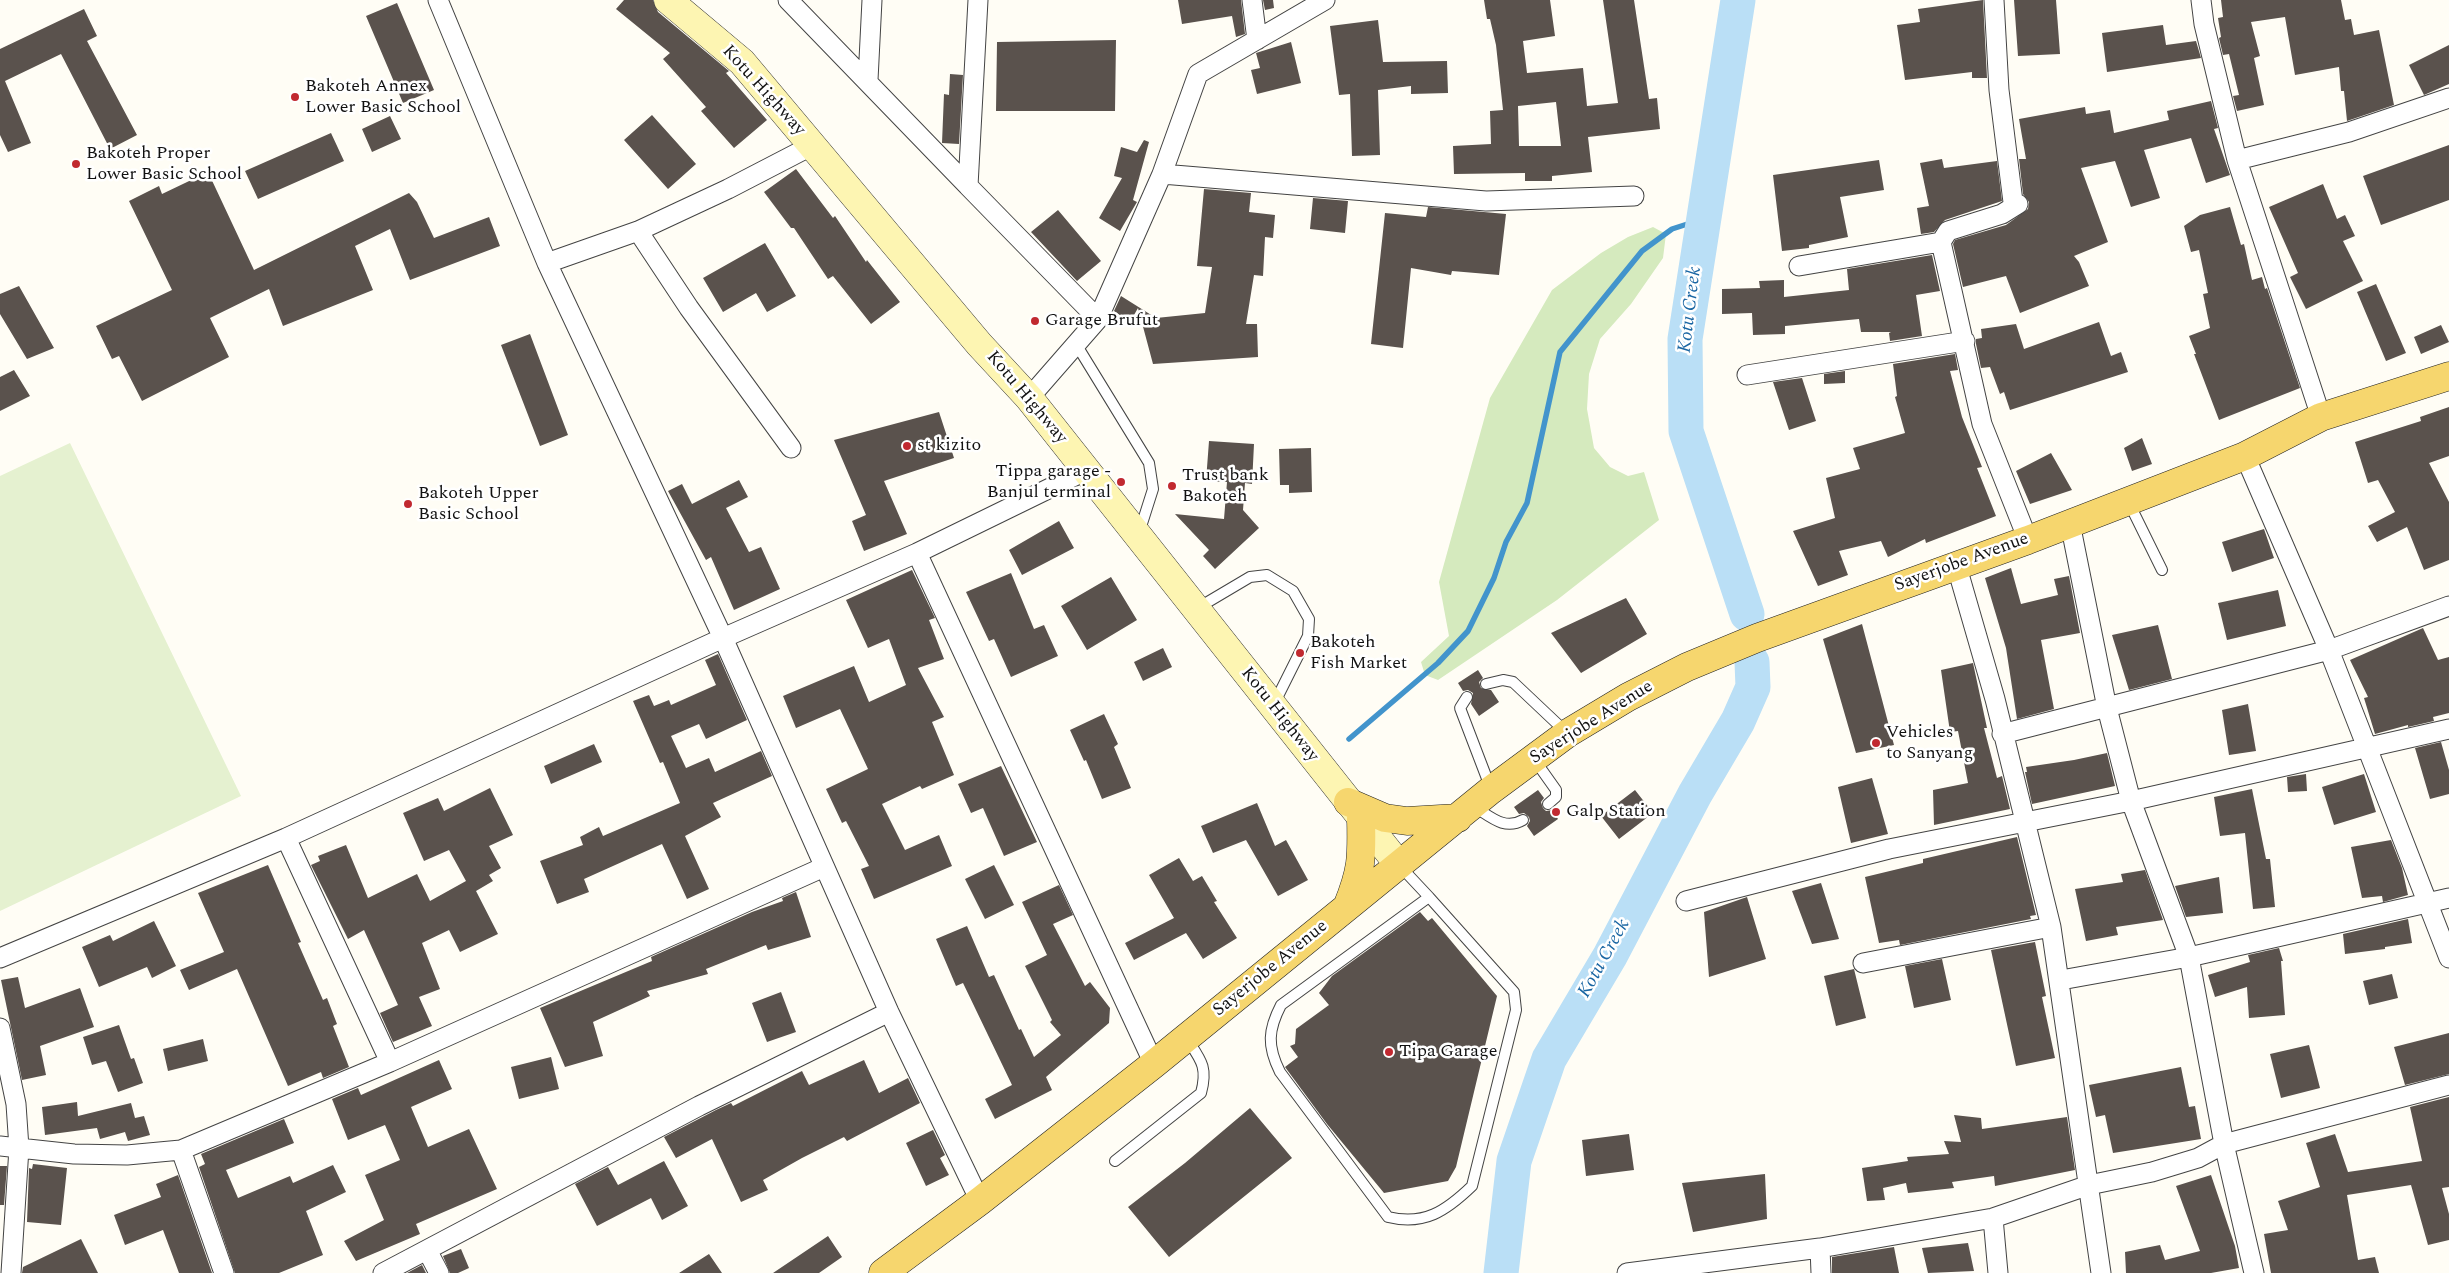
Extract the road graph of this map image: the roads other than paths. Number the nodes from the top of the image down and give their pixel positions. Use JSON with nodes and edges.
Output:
{"nodes":[{"id":1,"x":438,"y":0,"type":"edge"},
{"id":2,"x":668,"y":0,"type":"edge"},
{"id":3,"x":788,"y":0,"type":"edge"},
{"id":4,"x":872,"y":0,"type":"edge"},
{"id":5,"x":978,"y":0,"type":"edge"},
{"id":6,"x":1252,"y":0,"type":"edge"},
{"id":7,"x":1325,"y":0,"type":"edge"},
{"id":8,"x":1994,"y":0,"type":"edge"},
{"id":9,"x":2201,"y":0,"type":"edge"},
{"id":10,"x":1257,"y":40,"type":"junction"},
{"id":11,"x":868,"y":80,"type":"junction"},
{"id":12,"x":2449,"y":98,"type":"edge"},
{"id":13,"x":811,"y":146,"type":"junction"},
{"id":14,"x":2237,"y":160,"type":"junction"},
{"id":15,"x":1162,"y":174,"type":"junction"},
{"id":16,"x":968,"y":186,"type":"junction"},
{"id":17,"x":1634,"y":196,"type":"dead end"},
{"id":18,"x":638,"y":231,"type":"junction"},
{"id":19,"x":1941,"y":242,"type":"junction"},
{"id":20,"x":548,"y":263,"type":"junction"},
{"id":21,"x":1799,"y":266,"type":"dead end"},
{"id":22,"x":1098,"y":319,"type":"junction"},
{"id":23,"x":1965,"y":341,"type":"junction"},
{"id":24,"x":1076,"y":344,"type":"junction"},
{"id":25,"x":1747,"y":375,"type":"dead end"},
{"id":26,"x":2449,"y":376,"type":"edge"},
{"id":27,"x":1029,"y":398,"type":"junction"},
{"id":28,"x":2322,"y":417,"type":"junction"},
{"id":29,"x":790,"y":448,"type":"dead end"},
{"id":30,"x":2245,"y":456,"type":"junction"},
{"id":31,"x":1086,"y":470,"type":"junction"},
{"id":32,"x":2128,"y":501,"type":"junction"},
{"id":33,"x":2070,"y":523,"type":"junction"},
{"id":34,"x":1138,"y":536,"type":"junction"},
{"id":35,"x":2028,"y":540,"type":"junction"},
{"id":36,"x":917,"y":553,"type":"junction"},
{"id":37,"x":1956,"y":564,"type":"junction"},
{"id":38,"x":2162,"y":570,"type":"dead end"},
{"id":39,"x":2449,"y":606,"type":"edge"},
{"id":40,"x":1195,"y":609,"type":"junction"},
{"id":41,"x":723,"y":638,"type":"junction"},
{"id":42,"x":2329,"y":650,"type":"junction"},
{"id":43,"x":1486,"y":684,"type":"dead end"},
{"id":44,"x":1467,"y":697,"type":"dead end"},
{"id":45,"x":1273,"y":707,"type":"junction"},
{"id":46,"x":2107,"y":708,"type":"junction"},
{"id":47,"x":2449,"y":729,"type":"edge"},
{"id":48,"x":1568,"y":733,"type":"junction"},
{"id":49,"x":2002,"y":734,"type":"junction"},
{"id":50,"x":2366,"y":746,"type":"junction"},
{"id":51,"x":1534,"y":758,"type":"junction"},
{"id":52,"x":2131,"y":801,"type":"junction"},
{"id":53,"x":1548,"y":804,"type":"dead end"},
{"id":54,"x":1474,"y":805,"type":"junction"},
{"id":55,"x":1355,"y":810,"type":"junction"},
{"id":56,"x":1523,"y":820,"type":"dead end"},
{"id":57,"x":2024,"y":823,"type":"junction"},
{"id":58,"x":286,"y":838,"type":"junction"},
{"id":59,"x":1399,"y":864,"type":"junction"},
{"id":60,"x":824,"y":866,"type":"junction"},
{"id":61,"x":1429,"y":897,"type":"junction"},
{"id":62,"x":2449,"y":898,"type":"edge"},
{"id":63,"x":1686,"y":901,"type":"dead end"},
{"id":64,"x":2428,"y":902,"type":"junction"},
{"id":65,"x":1346,"y":908,"type":"junction"},
{"id":66,"x":2051,"y":927,"type":"junction"},
{"id":67,"x":2189,"y":957,"type":"junction"},
{"id":68,"x":0,"y":958,"type":"edge"},
{"id":69,"x":2449,"y":958,"type":"edge"},
{"id":70,"x":1863,"y":963,"type":"dead end"},
{"id":71,"x":2060,"y":980,"type":"junction"},
{"id":72,"x":889,"y":1012,"type":"junction"},
{"id":73,"x":0,"y":1028,"type":"edge"},
{"id":74,"x":1186,"y":1038,"type":"junction"},
{"id":75,"x":390,"y":1062,"type":"junction"},
{"id":76,"x":1154,"y":1064,"type":"junction"},
{"id":77,"x":2449,"y":1085,"type":"edge"},
{"id":78,"x":2224,"y":1144,"type":"junction"},
{"id":79,"x":0,"y":1146,"type":"edge"},
{"id":80,"x":19,"y":1148,"type":"junction"},
{"id":81,"x":181,"y":1150,"type":"junction"},
{"id":82,"x":1115,"y":1161,"type":"dead end"},
{"id":83,"x":2089,"y":1186,"type":"junction"},
{"id":84,"x":980,"y":1201,"type":"junction"},
{"id":85,"x":1993,"y":1218,"type":"junction"},
{"id":86,"x":1820,"y":1248,"type":"junction"},
{"id":87,"x":427,"y":1250,"type":"junction"},
{"id":88,"x":11,"y":1273,"type":"edge"},
{"id":89,"x":224,"y":1273,"type":"edge"},
{"id":90,"x":383,"y":1273,"type":"edge"},
{"id":91,"x":439,"y":1273,"type":"edge"},
{"id":92,"x":883,"y":1273,"type":"edge"},
{"id":93,"x":1627,"y":1273,"type":"edge"},
{"id":94,"x":1821,"y":1273,"type":"edge"},
{"id":95,"x":1998,"y":1273,"type":"edge"},
{"id":96,"x":2101,"y":1273,"type":"edge"},
{"id":97,"x":2254,"y":1273,"type":"edge"}],
"edges":[{"from":1,"to":20,"type":"street"},
{"from":2,"to":13,"type":"street","name":"Kotu Highway"},
{"from":3,"to":11,"type":"street"},
{"from":4,"to":11,"type":"street"},
{"from":5,"to":16,"type":"street"},
{"from":6,"to":10,"type":"street"},
{"from":7,"to":10,"type":"street"},
{"from":8,"to":19,"type":"street"},
{"from":9,"to":14,"type":"street"},
{"from":10,"to":15,"type":"street"},
{"from":11,"to":16,"type":"street"},
{"from":12,"to":14,"type":"street"},
{"from":13,"to":18,"type":"street"},
{"from":13,"to":27,"type":"street","name":"Kotu Highway"},
{"from":14,"to":28,"type":"street"},
{"from":15,"to":17,"type":"street"},
{"from":15,"to":22,"type":"street"},
{"from":16,"to":22,"type":"street"},
{"from":18,"to":20,"type":"street"},
{"from":18,"to":29,"type":"street"},
{"from":19,"to":21,"type":"street"},
{"from":19,"to":23,"type":"street"},
{"from":20,"to":41,"type":"street"},
{"from":22,"to":24,"type":"street"},
{"from":23,"to":25,"type":"street"},
{"from":23,"to":35,"type":"street"},
{"from":24,"to":27,"type":"street"},
{"from":24,"to":34,"type":"lane"},
{"from":26,"to":28,"type":"main road","name":"Sayerjobe Avenue"},
{"from":27,"to":31,"type":"street","name":"Kotu Highway"},
{"from":28,"to":30,"type":"main road","name":"Sayerjobe Avenue"},
{"from":30,"to":32,"type":"main road","name":"Sayerjobe Avenue"},
{"from":30,"to":42,"type":"street"},
{"from":31,"to":34,"type":"street","name":"Kotu Highway"},
{"from":31,"to":36,"type":"street"},
{"from":32,"to":33,"type":"main road","name":"Sayerjobe Avenue"},
{"from":32,"to":38,"type":"lane"},
{"from":33,"to":35,"type":"main road","name":"Sayerjobe Avenue"},
{"from":33,"to":46,"type":"street"},
{"from":34,"to":40,"type":"street","name":"Kotu Highway"},
{"from":35,"to":37,"type":"main road","name":"Sayerjobe Avenue"},
{"from":36,"to":41,"type":"street"},
{"from":36,"to":76,"type":"street"},
{"from":37,"to":48,"type":"main road","name":"Sayerjobe Avenue"},
{"from":37,"to":49,"type":"street"},
{"from":39,"to":42,"type":"street"},
{"from":40,"to":45,"type":"street","name":"Kotu Highway"},
{"from":40,"to":45,"type":"lane"},
{"from":41,"to":58,"type":"street"},
{"from":41,"to":60,"type":"street"},
{"from":42,"to":46,"type":"street"},
{"from":42,"to":50,"type":"street"},
{"from":43,"to":48,"type":"lane"},
{"from":44,"to":54,"type":"lane"},
{"from":45,"to":55,"type":"street","name":"Kotu Highway"},
{"from":46,"to":49,"type":"street"},
{"from":46,"to":52,"type":"street"},
{"from":47,"to":50,"type":"street"},
{"from":48,"to":51,"type":"main road","name":"Sayerjobe Avenue"},
{"from":49,"to":57,"type":"street"},
{"from":50,"to":52,"type":"street"},
{"from":50,"to":64,"type":"street"},
{"from":51,"to":53,"type":"lane"},
{"from":51,"to":54,"type":"main road","name":"Sayerjobe Avenue"},
{"from":52,"to":57,"type":"street"},
{"from":52,"to":67,"type":"street"},
{"from":54,"to":55,"type":"main road"},
{"from":54,"to":56,"type":"lane"},
{"from":54,"to":59,"type":"main road","name":"Sayerjobe Avenue"},
{"from":55,"to":59,"type":"street","name":"Kotu Highway"},
{"from":55,"to":65,"type":"main road"},
{"from":57,"to":63,"type":"street"},
{"from":57,"to":66,"type":"street"},
{"from":58,"to":68,"type":"street"},
{"from":58,"to":75,"type":"street"},
{"from":59,"to":61,"type":"lane"},
{"from":59,"to":65,"type":"main road","name":"Sayerjobe Avenue"},
{"from":60,"to":72,"type":"street"},
{"from":60,"to":75,"type":"street"},
{"from":61,"to":61,"type":"lane"},
{"from":62,"to":64,"type":"street"},
{"from":64,"to":67,"type":"street"},
{"from":64,"to":69,"type":"street"},
{"from":65,"to":74,"type":"main road","name":"Sayerjobe Avenue"},
{"from":66,"to":70,"type":"street"},
{"from":66,"to":71,"type":"street"},
{"from":67,"to":71,"type":"street"},
{"from":67,"to":78,"type":"street"},
{"from":71,"to":83,"type":"street"},
{"from":72,"to":84,"type":"street"},
{"from":72,"to":87,"type":"street"},
{"from":73,"to":80,"type":"street"},
{"from":74,"to":76,"type":"main road","name":"Sayerjobe Avenue"},
{"from":74,"to":82,"type":"lane"},
{"from":75,"to":81,"type":"street"},
{"from":76,"to":84,"type":"main road","name":"Sayerjobe Avenue"},
{"from":77,"to":78,"type":"street"},
{"from":78,"to":83,"type":"street"},
{"from":78,"to":97,"type":"street"},
{"from":79,"to":80,"type":"street"},
{"from":80,"to":81,"type":"street"},
{"from":80,"to":88,"type":"street"},
{"from":81,"to":89,"type":"street"},
{"from":83,"to":85,"type":"street"},
{"from":83,"to":96,"type":"street"},
{"from":84,"to":92,"type":"main road","name":"Sayerjobe Avenue"},
{"from":85,"to":86,"type":"street"},
{"from":85,"to":95,"type":"street"},
{"from":86,"to":93,"type":"street"},
{"from":86,"to":94,"type":"street"},
{"from":87,"to":90,"type":"street"},
{"from":87,"to":91,"type":"street"}]}
